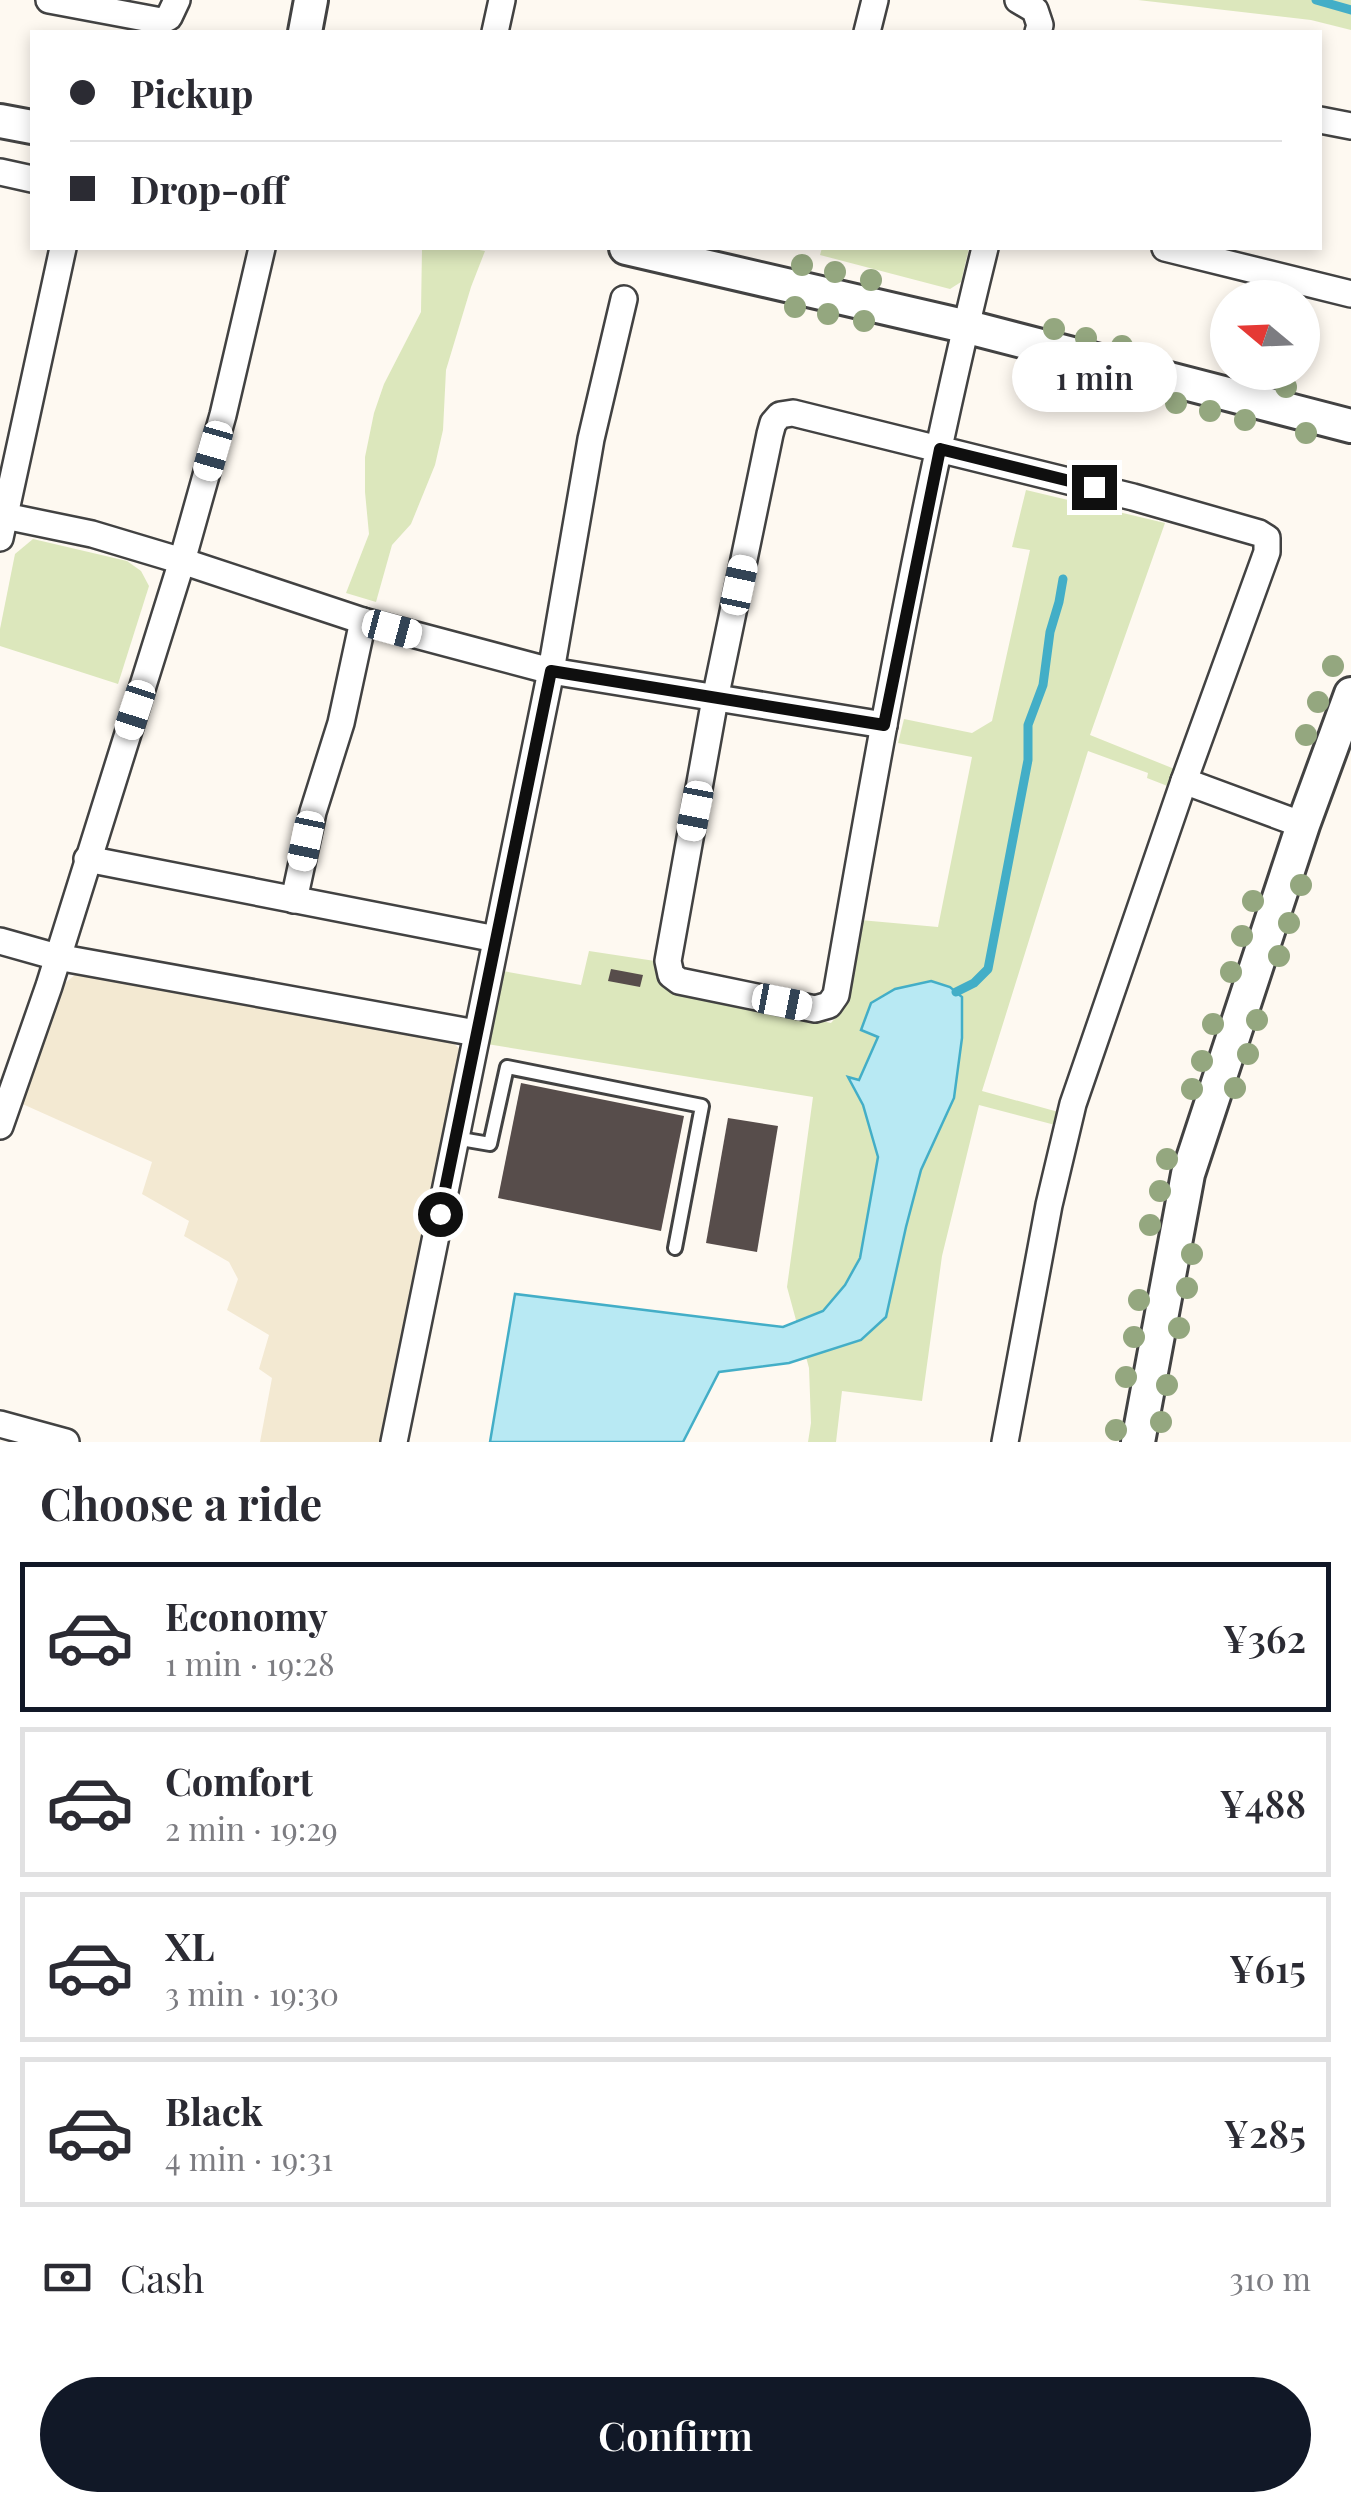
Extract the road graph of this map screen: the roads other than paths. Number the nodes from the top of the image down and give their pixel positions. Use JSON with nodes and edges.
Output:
{"nodes":[{"id":1,"x":49,"y":0,"type":"edge"},
{"id":2,"x":177,"y":0,"type":"edge"},
{"id":3,"x":311,"y":0,"type":"edge"},
{"id":4,"x":875,"y":0,"type":"edge"},
{"id":5,"x":1018,"y":0,"type":"edge"},
{"id":6,"x":500,"y":1,"type":"edge"},
{"id":7,"x":305,"y":30,"type":"edge"},
{"id":8,"x":495,"y":30,"type":"edge"},
{"id":9,"x":868,"y":30,"type":"edge"},
{"id":10,"x":1039,"y":30,"type":"edge"},
{"id":11,"x":1322,"y":120,"type":"edge"},
{"id":12,"x":0,"y":121,"type":"edge"},
{"id":13,"x":30,"y":126,"type":"edge"},
{"id":14,"x":1351,"y":126,"type":"edge"},
{"id":15,"x":0,"y":172,"type":"edge"},
{"id":16,"x":30,"y":179,"type":"edge"},
{"id":17,"x":63,"y":250,"type":"edge"},
{"id":18,"x":262,"y":250,"type":"edge"},
{"id":19,"x":635,"y":250,"type":"edge"},
{"id":20,"x":985,"y":250,"type":"edge"},
{"id":21,"x":1174,"y":250,"type":"edge"},
{"id":22,"x":1351,"y":294,"type":"edge"},
{"id":23,"x":624,"y":299,"type":"dead end"},
{"id":24,"x":968,"y":327,"type":"junction"},
{"id":25,"x":1351,"y":426,"type":"edge"},
{"id":26,"x":940,"y":449,"type":"junction"},
{"id":27,"x":2,"y":523,"type":"edge"},
{"id":28,"x":182,"y":561,"type":"junction"},
{"id":29,"x":363,"y":621,"type":"junction"},
{"id":30,"x":551,"y":671,"type":"junction"},
{"id":31,"x":1351,"y":694,"type":"edge"},
{"id":32,"x":715,"y":699,"type":"junction"},
{"id":33,"x":884,"y":725,"type":"junction"},
{"id":34,"x":1184,"y":781,"type":"junction"},
{"id":35,"x":1303,"y":825,"type":"junction"},
{"id":36,"x":88,"y":859,"type":"junction"},
{"id":37,"x":294,"y":900,"type":"junction"},
{"id":38,"x":496,"y":940,"type":"junction"},
{"id":39,"x":0,"y":942,"type":"edge"},
{"id":40,"x":57,"y":957,"type":"junction"},
{"id":41,"x":476,"y":1034,"type":"junction"},
{"id":42,"x":0,"y":1126,"type":"edge"},
{"id":43,"x":455,"y":1138,"type":"junction"},
{"id":44,"x":675,"y":1248,"type":"dead end"},
{"id":45,"x":0,"y":1424,"type":"edge"},
{"id":46,"x":66,"y":1442,"type":"edge"},
{"id":47,"x":394,"y":1442,"type":"edge"},
{"id":48,"x":1005,"y":1442,"type":"edge"},
{"id":49,"x":1138,"y":1442,"type":"edge"}],
"edges":[{"from":1,"to":2,"type":"street"},
{"from":3,"to":7,"type":"street"},
{"from":4,"to":9,"type":"street"},
{"from":5,"to":10,"type":"street"},
{"from":6,"to":8,"type":"street"},
{"from":11,"to":14,"type":"street"},
{"from":12,"to":13,"type":"street"},
{"from":15,"to":16,"type":"street"},
{"from":17,"to":27,"type":"street"},
{"from":18,"to":28,"type":"street"},
{"from":19,"to":24,"type":"street"},
{"from":20,"to":24,"type":"street"},
{"from":21,"to":22,"type":"street"},
{"from":23,"to":30,"type":"street"},
{"from":24,"to":25,"type":"street"},
{"from":24,"to":26,"type":"street"},
{"from":26,"to":32,"type":"street"},
{"from":26,"to":33,"type":"street"},
{"from":26,"to":34,"type":"street"},
{"from":27,"to":28,"type":"street"},
{"from":28,"to":29,"type":"street"},
{"from":28,"to":36,"type":"street"},
{"from":29,"to":30,"type":"street"},
{"from":29,"to":37,"type":"street"},
{"from":30,"to":32,"type":"street"},
{"from":30,"to":38,"type":"street"},
{"from":31,"to":35,"type":"street"},
{"from":32,"to":33,"type":"street"},
{"from":32,"to":33,"type":"street"},
{"from":34,"to":35,"type":"street"},
{"from":34,"to":48,"type":"street"},
{"from":35,"to":49,"type":"street"},
{"from":36,"to":37,"type":"street"},
{"from":36,"to":40,"type":"street"},
{"from":37,"to":38,"type":"street"},
{"from":38,"to":41,"type":"street"},
{"from":39,"to":40,"type":"street"},
{"from":40,"to":41,"type":"street"},
{"from":40,"to":42,"type":"street"},
{"from":41,"to":43,"type":"street"},
{"from":43,"to":44,"type":"lane"},
{"from":43,"to":47,"type":"street"},
{"from":45,"to":46,"type":"street"}]}
